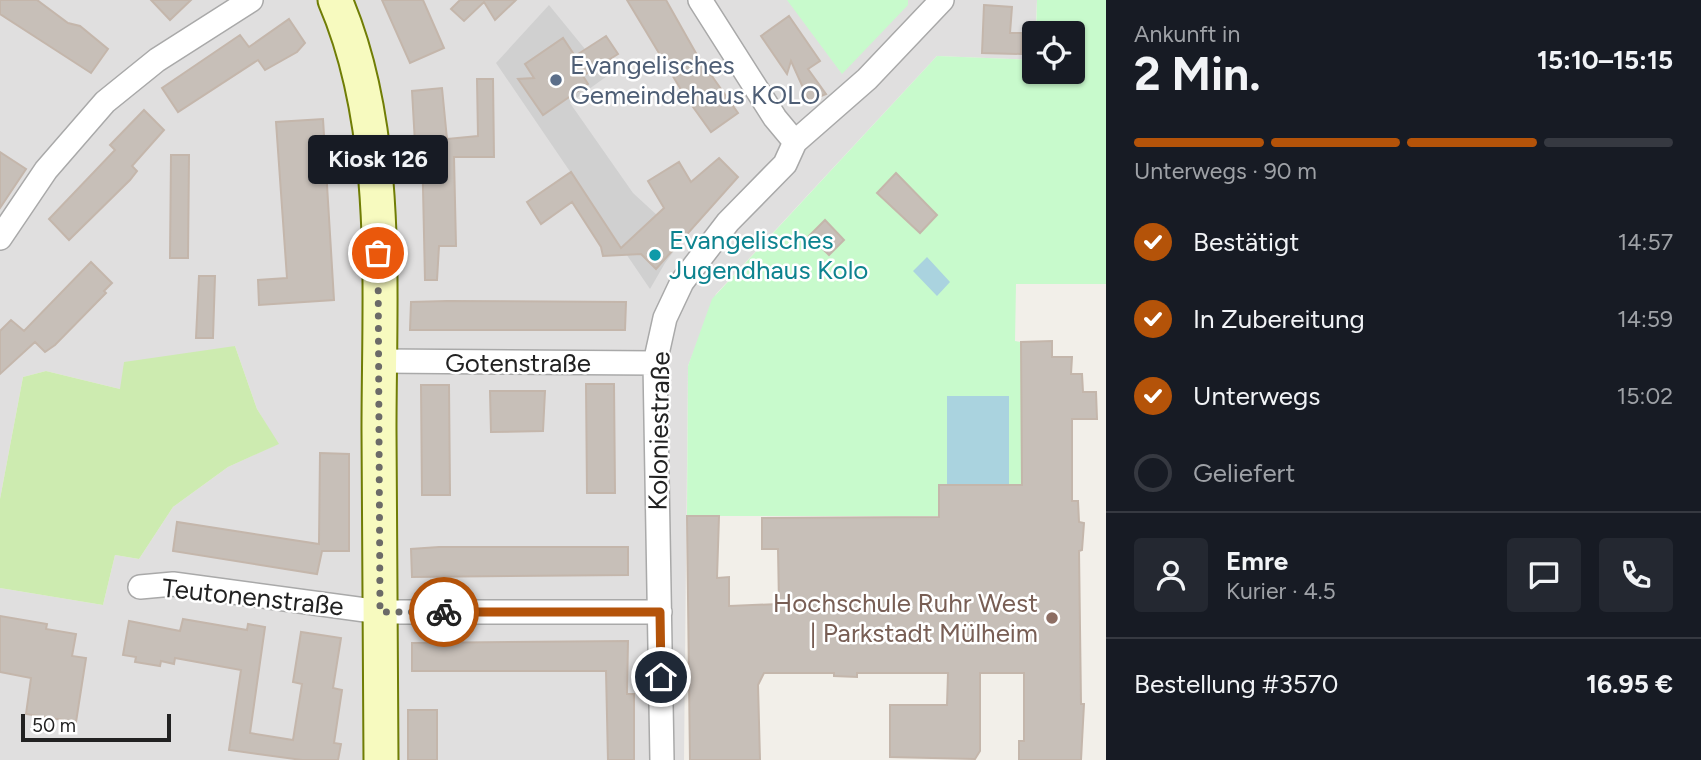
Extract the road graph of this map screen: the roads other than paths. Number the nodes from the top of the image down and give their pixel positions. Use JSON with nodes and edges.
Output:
{"nodes":[{"id":1,"x":251,"y":0,"type":"edge"},
{"id":2,"x":335,"y":0,"type":"edge"},
{"id":3,"x":700,"y":0,"type":"edge"},
{"id":4,"x":942,"y":0,"type":"edge"},
{"id":5,"x":795,"y":142,"type":"junction"},
{"id":6,"x":0,"y":238,"type":"edge"},
{"id":7,"x":380,"y":361,"type":"junction"},
{"id":8,"x":656,"y":363,"type":"junction"},
{"id":9,"x":140,"y":587,"type":"dead end"},
{"id":10,"x":380,"y":612,"type":"junction"},
{"id":11,"x":660,"y":612,"type":"junction"},
{"id":12,"x":381,"y":760,"type":"edge"},
{"id":13,"x":662,"y":760,"type":"edge"}],
"edges":[{"from":1,"to":6,"type":"street"},
{"from":2,"to":7,"type":"street"},
{"from":3,"to":5,"type":"street"},
{"from":4,"to":5,"type":"street","name":"Koloniestraße"},
{"from":5,"to":8,"type":"street","name":"Koloniestraße"},
{"from":7,"to":8,"type":"street","name":"Gotenstraße"},
{"from":7,"to":10,"type":"street"},
{"from":8,"to":11,"type":"street","name":"Koloniestraße"},
{"from":9,"to":10,"type":"street","name":"Teutonenstraße"},
{"from":10,"to":11,"type":"street","name":"Teutonenstraße"},
{"from":10,"to":12,"type":"street"},
{"from":11,"to":13,"type":"street","name":"Koloniestraße"}]}
